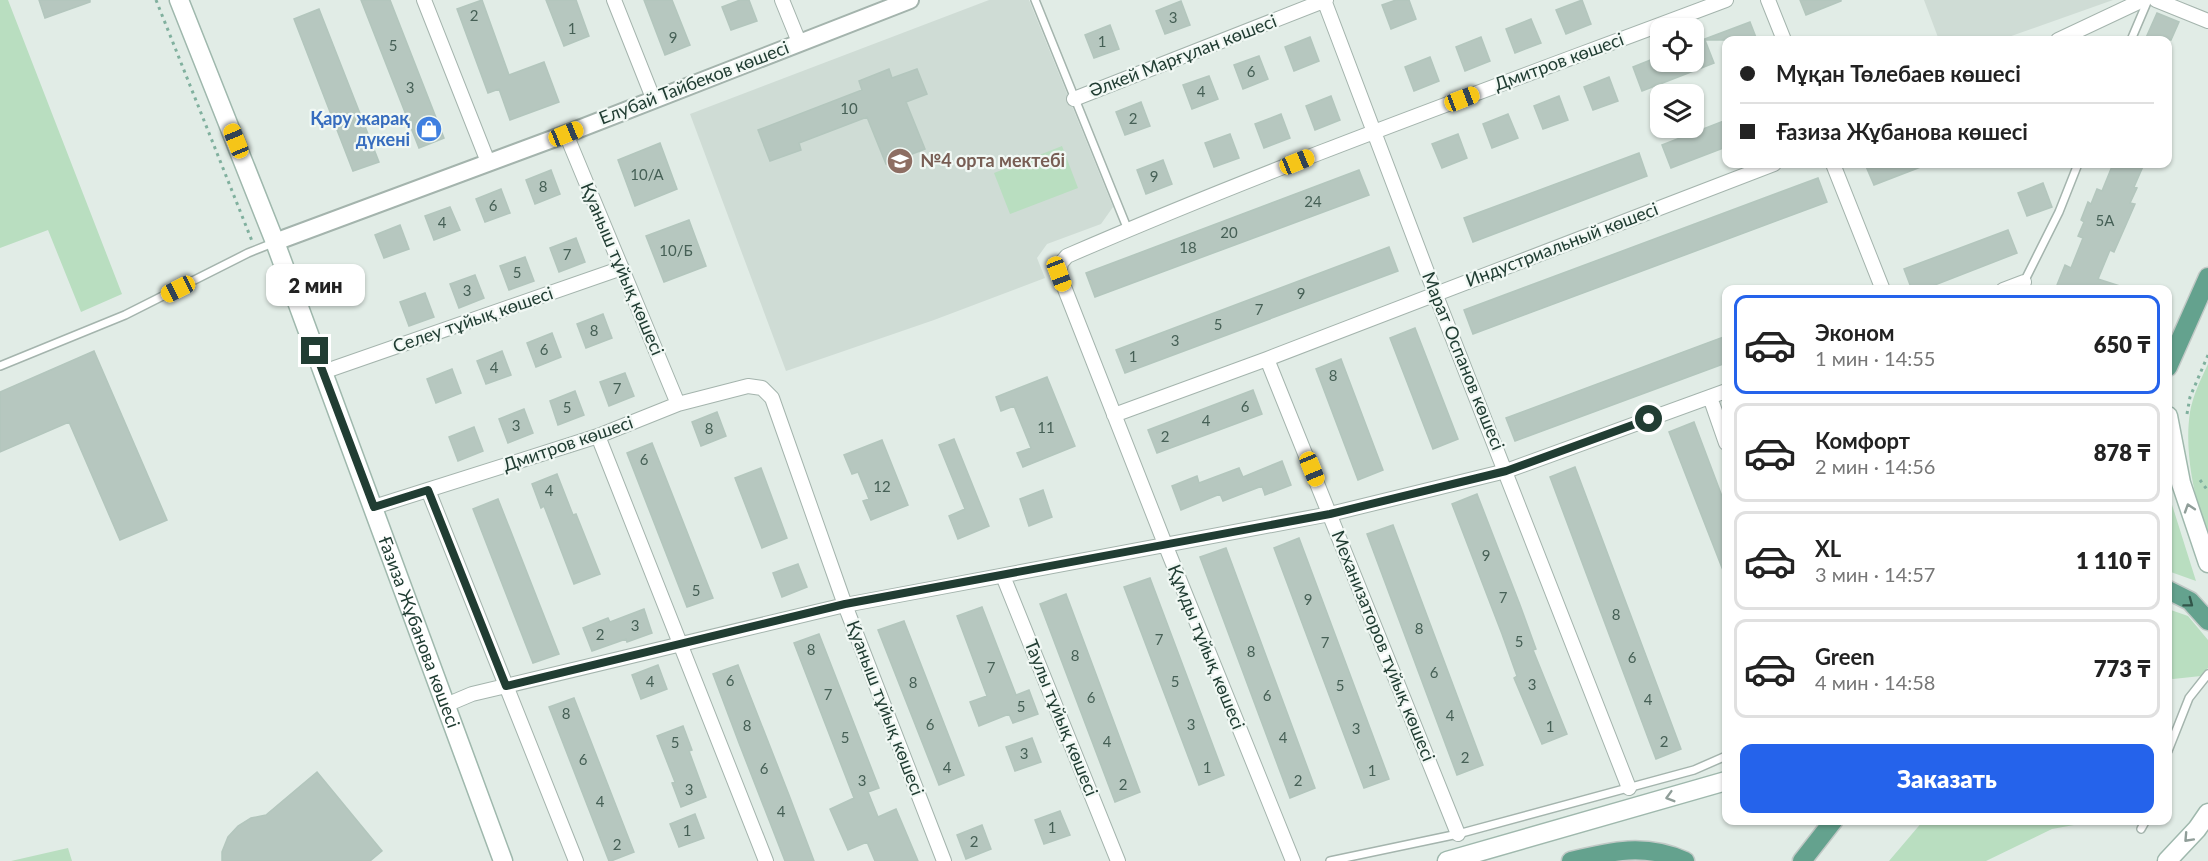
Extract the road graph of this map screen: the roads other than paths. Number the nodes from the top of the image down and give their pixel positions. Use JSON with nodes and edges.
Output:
{"nodes":[{"id":1,"x":179,"y":0,"type":"edge"},
{"id":2,"x":424,"y":0,"type":"edge"},
{"id":3,"x":614,"y":0,"type":"edge"},
{"id":4,"x":782,"y":0,"type":"edge"},
{"id":5,"x":910,"y":0,"type":"edge"},
{"id":6,"x":1035,"y":0,"type":"edge"},
{"id":7,"x":1325,"y":0,"type":"edge"},
{"id":8,"x":1726,"y":0,"type":"edge"},
{"id":9,"x":1768,"y":0,"type":"edge"},
{"id":10,"x":2144,"y":0,"type":"edge"},
{"id":11,"x":2148,"y":0,"type":"edge"},
{"id":12,"x":2156,"y":0,"type":"edge"},
{"id":13,"x":2208,"y":21,"type":"edge"},
{"id":14,"x":1782,"y":36,"type":"edge"},
{"id":15,"x":2067,"y":36,"type":"edge"},
{"id":16,"x":2133,"y":36,"type":"edge"},
{"id":17,"x":799,"y":42,"type":"junction"},
{"id":18,"x":654,"y":98,"type":"junction"},
{"id":19,"x":1074,"y":99,"type":"junction"},
{"id":20,"x":1374,"y":132,"type":"junction"},
{"id":21,"x":566,"y":134,"type":"junction"},
{"id":22,"x":488,"y":162,"type":"junction"},
{"id":23,"x":1763,"y":168,"type":"edge"},
{"id":24,"x":1835,"y":168,"type":"edge"},
{"id":25,"x":2076,"y":168,"type":"edge"},
{"id":26,"x":1128,"y":230,"type":"junction"},
{"id":27,"x":275,"y":242,"type":"junction"},
{"id":28,"x":1061,"y":263,"type":"joint"},
{"id":29,"x":622,"y":267,"type":"junction"},
{"id":30,"x":2208,"y":277,"type":"edge"},
{"id":31,"x":2024,"y":282,"type":"joint"},
{"id":32,"x":1881,"y":285,"type":"edge"},
{"id":33,"x":2016,"y":285,"type":"edge"},
{"id":34,"x":1435,"y":293,"type":"junction"},
{"id":35,"x":1267,"y":358,"type":"junction"},
{"id":36,"x":2172,"y":359,"type":"edge"},
{"id":37,"x":0,"y":366,"type":"edge"},
{"id":38,"x":323,"y":372,"type":"junction"},
{"id":39,"x":762,"y":388,"type":"joint"},
{"id":40,"x":1722,"y":392,"type":"edge"},
{"id":41,"x":1710,"y":397,"type":"junction"},
{"id":42,"x":678,"y":404,"type":"junction"},
{"id":43,"x":1114,"y":415,"type":"junction"},
{"id":44,"x":1722,"y":432,"type":"edge"},
{"id":45,"x":598,"y":436,"type":"junction"},
{"id":46,"x":2172,"y":437,"type":"edge"},
{"id":47,"x":1506,"y":471,"type":"junction"},
{"id":48,"x":428,"y":490,"type":"junction"},
{"id":49,"x":374,"y":507,"type":"junction"},
{"id":50,"x":1330,"y":514,"type":"junction"},
{"id":51,"x":1165,"y":544,"type":"junction"},
{"id":52,"x":2208,"y":563,"type":"edge"},
{"id":53,"x":1003,"y":576,"type":"junction"},
{"id":54,"x":2172,"y":592,"type":"edge"},
{"id":55,"x":845,"y":604,"type":"junction"},
{"id":56,"x":2208,"y":621,"type":"edge"},
{"id":57,"x":680,"y":643,"type":"junction"},
{"id":58,"x":2208,"y":674,"type":"edge"},
{"id":59,"x":506,"y":686,"type":"junction"},
{"id":60,"x":446,"y":705,"type":"junction"},
{"id":61,"x":2172,"y":741,"type":"edge"},
{"id":62,"x":1722,"y":758,"type":"edge"},
{"id":63,"x":1722,"y":782,"type":"edge"},
{"id":64,"x":1629,"y":788,"type":"junction"},
{"id":65,"x":2208,"y":813,"type":"edge"},
{"id":66,"x":1830,"y":825,"type":"edge"},
{"id":67,"x":2143,"y":825,"type":"edge"},
{"id":68,"x":2141,"y":829,"type":"dead end"},
{"id":69,"x":1458,"y":834,"type":"junction"},
{"id":70,"x":1805,"y":858,"type":"edge"},
{"id":71,"x":503,"y":861,"type":"edge"},
{"id":72,"x":576,"y":861,"type":"edge"},
{"id":73,"x":766,"y":861,"type":"edge"},
{"id":74,"x":944,"y":861,"type":"edge"},
{"id":75,"x":1118,"y":861,"type":"edge"},
{"id":76,"x":1293,"y":861,"type":"edge"},
{"id":77,"x":1330,"y":861,"type":"edge"},
{"id":78,"x":1447,"y":861,"type":"edge"},
{"id":79,"x":1571,"y":861,"type":"edge"},
{"id":80,"x":1685,"y":861,"type":"edge"},
{"id":81,"x":2167,"y":861,"type":"edge"}],
"edges":[{"from":1,"to":27,"type":"main road","name":"Ғазиза Жұбанова көшесі"},
{"from":2,"to":22,"type":"street"},
{"from":3,"to":18,"type":"street"},
{"from":4,"to":17,"type":"street"},
{"from":5,"to":17,"type":"street","name":"Елубай Тайбеков көшесі"},
{"from":6,"to":19,"type":"lane"},
{"from":7,"to":19,"type":"street","name":"Әлкей Марғұлан көшесі"},
{"from":7,"to":20,"type":"street","name":"Марат Оспанов көшесі"},
{"from":8,"to":20,"type":"street","name":"Дмитров көшесі"},
{"from":9,"to":14,"type":"street"},
{"from":10,"to":15,"type":"street"},
{"from":11,"to":16,"type":"lane"},
{"from":12,"to":13,"type":"street"},
{"from":17,"to":18,"type":"street","name":"Елубай Тайбеков көшесі"},
{"from":18,"to":21,"type":"street","name":"Елубай Тайбеков көшесі"},
{"from":19,"to":26,"type":"lane"},
{"from":20,"to":26,"type":"street","name":"Дмитров көшесі"},
{"from":20,"to":34,"type":"street","name":"Марат Оспанов көшесі"},
{"from":21,"to":22,"type":"street","name":"Елубай Тайбеков көшесі"},
{"from":21,"to":29,"type":"street","name":"Қуаныш тұйық көшесі"},
{"from":22,"to":27,"type":"street","name":"Елубай Тайбеков көшесі"},
{"from":23,"to":34,"type":"street","name":"Индустриальный көшесі"},
{"from":24,"to":32,"type":"street"},
{"from":25,"to":31,"type":"lane"},
{"from":26,"to":28,"type":"street","name":"Дмитров көшесі"},
{"from":27,"to":37,"type":"lane"},
{"from":27,"to":38,"type":"main road","name":"Ғазиза Жұбанова көшесі"},
{"from":28,"to":43,"type":"street","name":"Құмды тұйық көшесі"},
{"from":29,"to":38,"type":"street","name":"Селеу тұйық көшесі"},
{"from":29,"to":42,"type":"street","name":"Қуаныш тұйық көшесі"},
{"from":30,"to":36,"type":"main road"},
{"from":31,"to":33,"type":"street"},
{"from":34,"to":35,"type":"street","name":"Индустриальный көшесі"},
{"from":34,"to":47,"type":"street","name":"Марат Оспанов көшесі"},
{"from":35,"to":43,"type":"street","name":"Индустриальный көшесі"},
{"from":35,"to":50,"type":"street","name":"Механизаторов тұйық көшесі"},
{"from":38,"to":49,"type":"main road","name":"Ғазиза Жұбанова көшесі"},
{"from":39,"to":42,"type":"street","name":"Дмитров көшесі"},
{"from":39,"to":55,"type":"street","name":"Қуаныш тұйық көшесі"},
{"from":40,"to":41,"type":"street"},
{"from":41,"to":44,"type":"street"},
{"from":41,"to":47,"type":"street"},
{"from":42,"to":45,"type":"street","name":"Дмитров көшесі"},
{"from":43,"to":51,"type":"street","name":"Құмды тұйық көшесі"},
{"from":45,"to":48,"type":"street","name":"Дмитров көшесі"},
{"from":45,"to":57,"type":"street"},
{"from":52,"to":46,"type":"main road","one_way":true},
{"from":47,"to":50,"type":"street"},
{"from":47,"to":64,"type":"street","name":"Марат Оспанов көшесі"},
{"from":48,"to":49,"type":"street","name":"Дмитров көшесі"},
{"from":48,"to":59,"type":"street"},
{"from":49,"to":60,"type":"main road","name":"Ғазиза Жұбанова көшесі"},
{"from":50,"to":51,"type":"street"},
{"from":50,"to":69,"type":"street","name":"Механизаторов тұйық көшесі"},
{"from":51,"to":53,"type":"street"},
{"from":51,"to":76,"type":"street","name":"Құмды тұйық көшесі"},
{"from":53,"to":55,"type":"street"},
{"from":53,"to":75,"type":"street","name":"Таулы тұйық көшесі"},
{"from":54,"to":56,"type":"main road","one_way":true},
{"from":55,"to":57,"type":"street"},
{"from":55,"to":74,"type":"street","name":"Қуаныш тұйық көшесі"},
{"from":57,"to":59,"type":"street"},
{"from":57,"to":73,"type":"street"},
{"from":58,"to":61,"type":"lane"},
{"from":59,"to":60,"type":"street"},
{"from":59,"to":72,"type":"street"},
{"from":60,"to":71,"type":"main road","name":"Ғазиза Жұбанова көшесі"},
{"from":62,"to":64,"type":"lane"},
{"from":63,"to":78,"type":"main road","one_way":true},
{"from":64,"to":69,"type":"lane"},
{"from":65,"to":81,"type":"main road","one_way":true},
{"from":66,"to":70,"type":"main road"},
{"from":67,"to":68,"type":"lane"},
{"from":69,"to":77,"type":"lane"},
{"from":79,"to":80,"type":"main road"}]}
